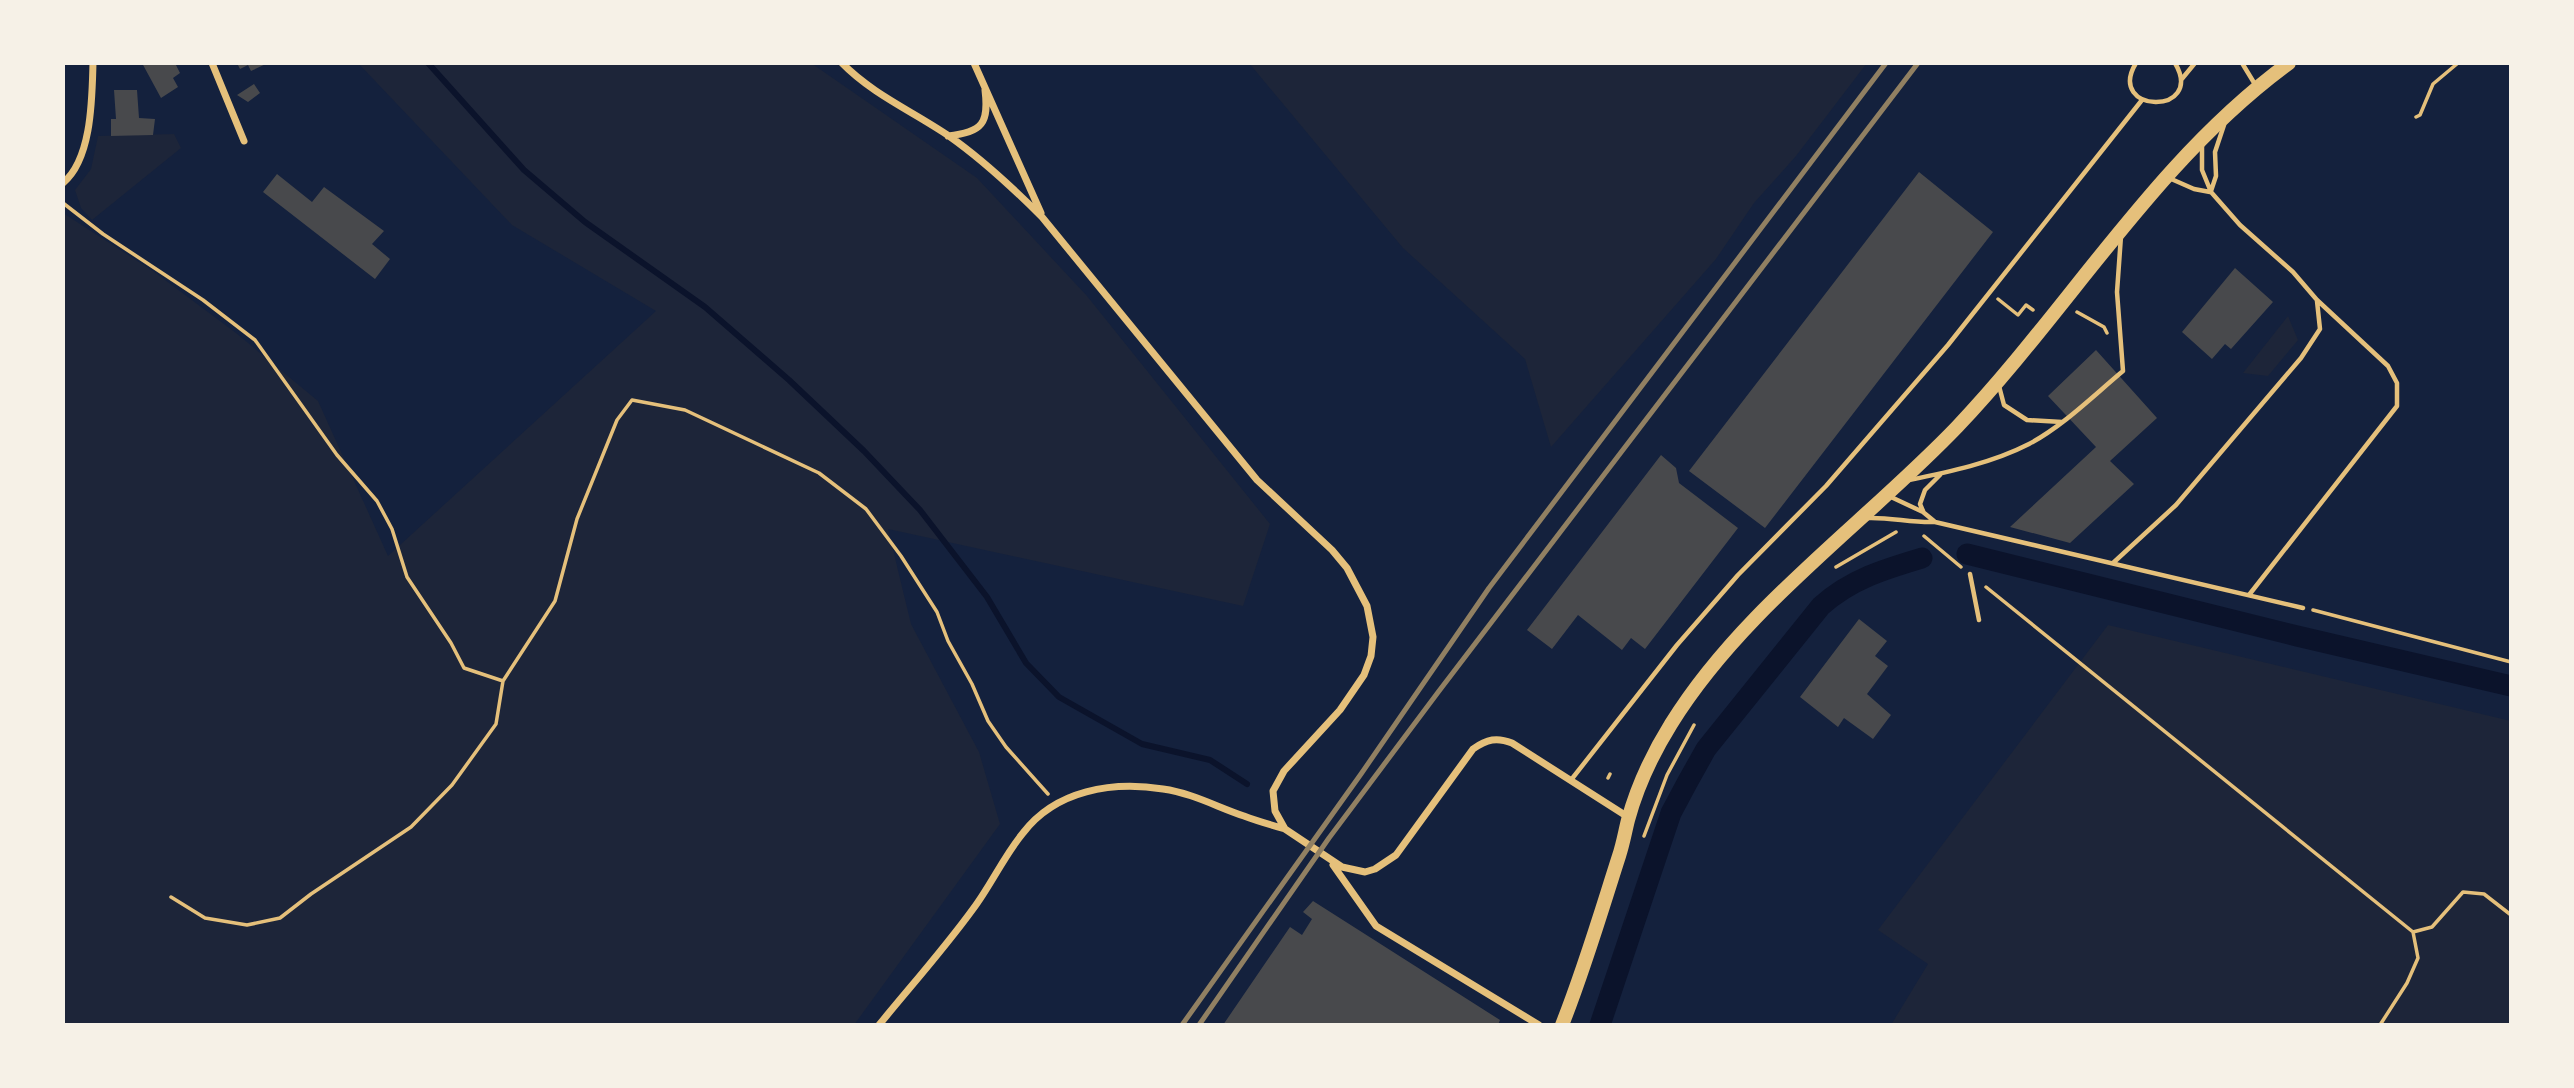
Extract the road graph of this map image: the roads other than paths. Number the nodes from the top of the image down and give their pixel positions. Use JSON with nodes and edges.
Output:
{"nodes":[{"id":1,"x":93,"y":63,"type":"edge"},
{"id":2,"x":212,"y":63,"type":"edge"},
{"id":3,"x":842,"y":63,"type":"edge"},
{"id":4,"x":974,"y":63,"type":"edge"},
{"id":5,"x":2136,"y":63,"type":"edge"},
{"id":6,"x":2175,"y":63,"type":"edge"},
{"id":7,"x":2196,"y":63,"type":"edge"},
{"id":8,"x":2242,"y":63,"type":"edge"},
{"id":9,"x":2288,"y":63,"type":"edge"},
{"id":10,"x":2181,"y":80,"type":"junction"},
{"id":11,"x":984,"y":82,"type":"junction"},
{"id":12,"x":2257,"y":88,"type":"junction"},
{"id":13,"x":2142,"y":100,"type":"junction"},
{"id":14,"x":2227,"y":114,"type":"junction"},
{"id":15,"x":948,"y":136,"type":"junction"},
{"id":16,"x":2203,"y":138,"type":"junction"},
{"id":17,"x":244,"y":141,"type":"dead end"},
{"id":18,"x":2166,"y":176,"type":"junction"},
{"id":19,"x":63,"y":183,"type":"edge"},
{"id":20,"x":2211,"y":192,"type":"junction"},
{"id":21,"x":1042,"y":217,"type":"junction"},
{"id":22,"x":2122,"y":229,"type":"junction"},
{"id":23,"x":2317,"y":300,"type":"junction"},
{"id":24,"x":1998,"y":382,"type":"junction"},
{"id":25,"x":2062,"y":422,"type":"junction"},
{"id":26,"x":1941,"y":474,"type":"junction"},
{"id":27,"x":1902,"y":481,"type":"junction"},
{"id":28,"x":1887,"y":495,"type":"junction"},
{"id":29,"x":1923,"y":512,"type":"junction"},
{"id":30,"x":1865,"y":518,"type":"junction"},
{"id":31,"x":1935,"y":522,"type":"junction"},
{"id":32,"x":2113,"y":563,"type":"junction"},
{"id":33,"x":1970,"y":575,"type":"road end"},
{"id":34,"x":2249,"y":595,"type":"junction"},
{"id":35,"x":2303,"y":608,"type":"road end"},
{"id":36,"x":1979,"y":620,"type":"dead end"},
{"id":37,"x":1571,"y":780,"type":"junction"},
{"id":38,"x":1628,"y":817,"type":"junction"},
{"id":39,"x":1285,"y":829,"type":"junction"},
{"id":40,"x":1330,"y":861,"type":"junction"},
{"id":41,"x":879,"y":1025,"type":"edge"},
{"id":42,"x":1539,"y":1025,"type":"edge"},
{"id":43,"x":1562,"y":1025,"type":"edge"}],
"edges":[{"from":1,"to":19,"type":"street"},
{"from":2,"to":17,"type":"street"},
{"from":3,"to":15,"type":"street"},
{"from":4,"to":11,"type":"street"},
{"from":5,"to":13,"type":"lane"},
{"from":6,"to":10,"type":"lane"},
{"from":7,"to":10,"type":"lane"},
{"from":8,"to":12,"type":"lane"},
{"from":9,"to":12,"type":"main road"},
{"from":10,"to":13,"type":"lane"},
{"from":11,"to":15,"type":"street"},
{"from":11,"to":21,"type":"street"},
{"from":12,"to":14,"type":"main road"},
{"from":13,"to":37,"type":"lane"},
{"from":14,"to":16,"type":"main road"},
{"from":14,"to":20,"type":"lane"},
{"from":15,"to":21,"type":"street"},
{"from":16,"to":18,"type":"main road"},
{"from":16,"to":20,"type":"lane"},
{"from":18,"to":20,"type":"lane"},
{"from":18,"to":22,"type":"main road"},
{"from":20,"to":23,"type":"lane"},
{"from":21,"to":39,"type":"street"},
{"from":22,"to":24,"type":"main road"},
{"from":22,"to":25,"type":"lane"},
{"from":23,"to":32,"type":"lane"},
{"from":23,"to":34,"type":"lane"},
{"from":24,"to":25,"type":"lane"},
{"from":24,"to":27,"type":"main road"},
{"from":25,"to":26,"type":"lane"},
{"from":26,"to":27,"type":"lane"},
{"from":26,"to":29,"type":"lane"},
{"from":27,"to":28,"type":"main road"},
{"from":28,"to":29,"type":"lane"},
{"from":28,"to":30,"type":"main road"},
{"from":29,"to":31,"type":"lane"},
{"from":30,"to":31,"type":"lane"},
{"from":30,"to":38,"type":"main road"},
{"from":31,"to":32,"type":"lane"},
{"from":32,"to":34,"type":"lane"},
{"from":33,"to":36,"type":"lane"},
{"from":34,"to":35,"type":"lane"},
{"from":37,"to":38,"type":"street"},
{"from":37,"to":40,"type":"street"},
{"from":38,"to":43,"type":"main road"},
{"from":39,"to":40,"type":"street"},
{"from":39,"to":41,"type":"street"},
{"from":40,"to":42,"type":"street"}]}
